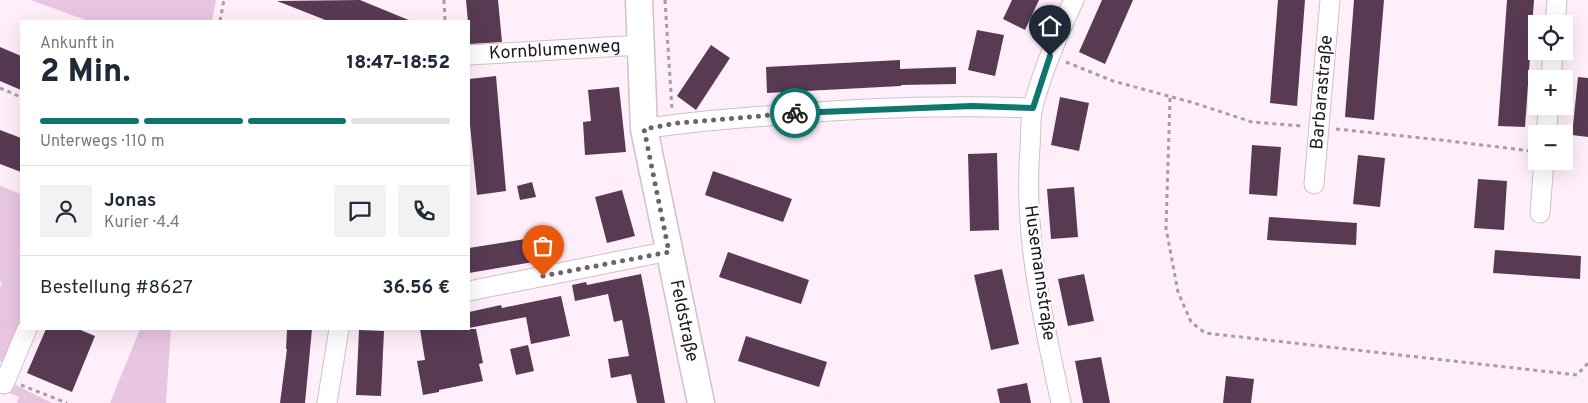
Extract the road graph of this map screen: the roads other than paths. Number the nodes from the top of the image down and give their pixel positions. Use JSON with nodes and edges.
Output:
{"nodes":[{"id":1,"x":639,"y":0,"type":"edge"},
{"id":2,"x":1074,"y":0,"type":"edge"},
{"id":3,"x":1330,"y":0,"type":"edge"},
{"id":4,"x":1557,"y":0,"type":"edge"},
{"id":5,"x":1556,"y":15,"type":"edge"},
{"id":6,"x":641,"y":45,"type":"junction"},
{"id":7,"x":470,"y":55,"type":"edge"},
{"id":8,"x":1033,"y":108,"type":"junction"},
{"id":9,"x":644,"y":129,"type":"junction"},
{"id":10,"x":1543,"y":170,"type":"edge"},
{"id":11,"x":1314,"y":184,"type":"dead end"},
{"id":12,"x":1540,"y":213,"type":"dead end"},
{"id":13,"x":669,"y":252,"type":"junction"},
{"id":14,"x":470,"y":291,"type":"edge"},
{"id":15,"x":27,"y":330,"type":"edge"},
{"id":16,"x":339,"y":330,"type":"edge"},
{"id":17,"x":6,"y":381,"type":"road end"},
{"id":18,"x":327,"y":403,"type":"edge"},
{"id":19,"x":701,"y":403,"type":"edge"},
{"id":20,"x":1061,"y":403,"type":"edge"}],
"edges":[{"from":1,"to":6,"type":"main road","name":"Feldstraße"},
{"from":2,"to":8,"type":"street","name":"Husemannstraße"},
{"from":3,"to":11,"type":"street","name":"Barbarastraße"},
{"from":4,"to":5,"type":"street"},
{"from":6,"to":7,"type":"street","name":"Kornblumenweg"},
{"from":6,"to":9,"type":"main road","name":"Feldstraße"},
{"from":8,"to":9,"type":"street"},
{"from":8,"to":20,"type":"street","name":"Husemannstraße"},
{"from":9,"to":13,"type":"main road","name":"Feldstraße"},
{"from":10,"to":12,"type":"street"},
{"from":13,"to":14,"type":"street"},
{"from":13,"to":19,"type":"main road","name":"Feldstraße"},
{"from":15,"to":17,"type":"street"},
{"from":16,"to":18,"type":"street"}]}
